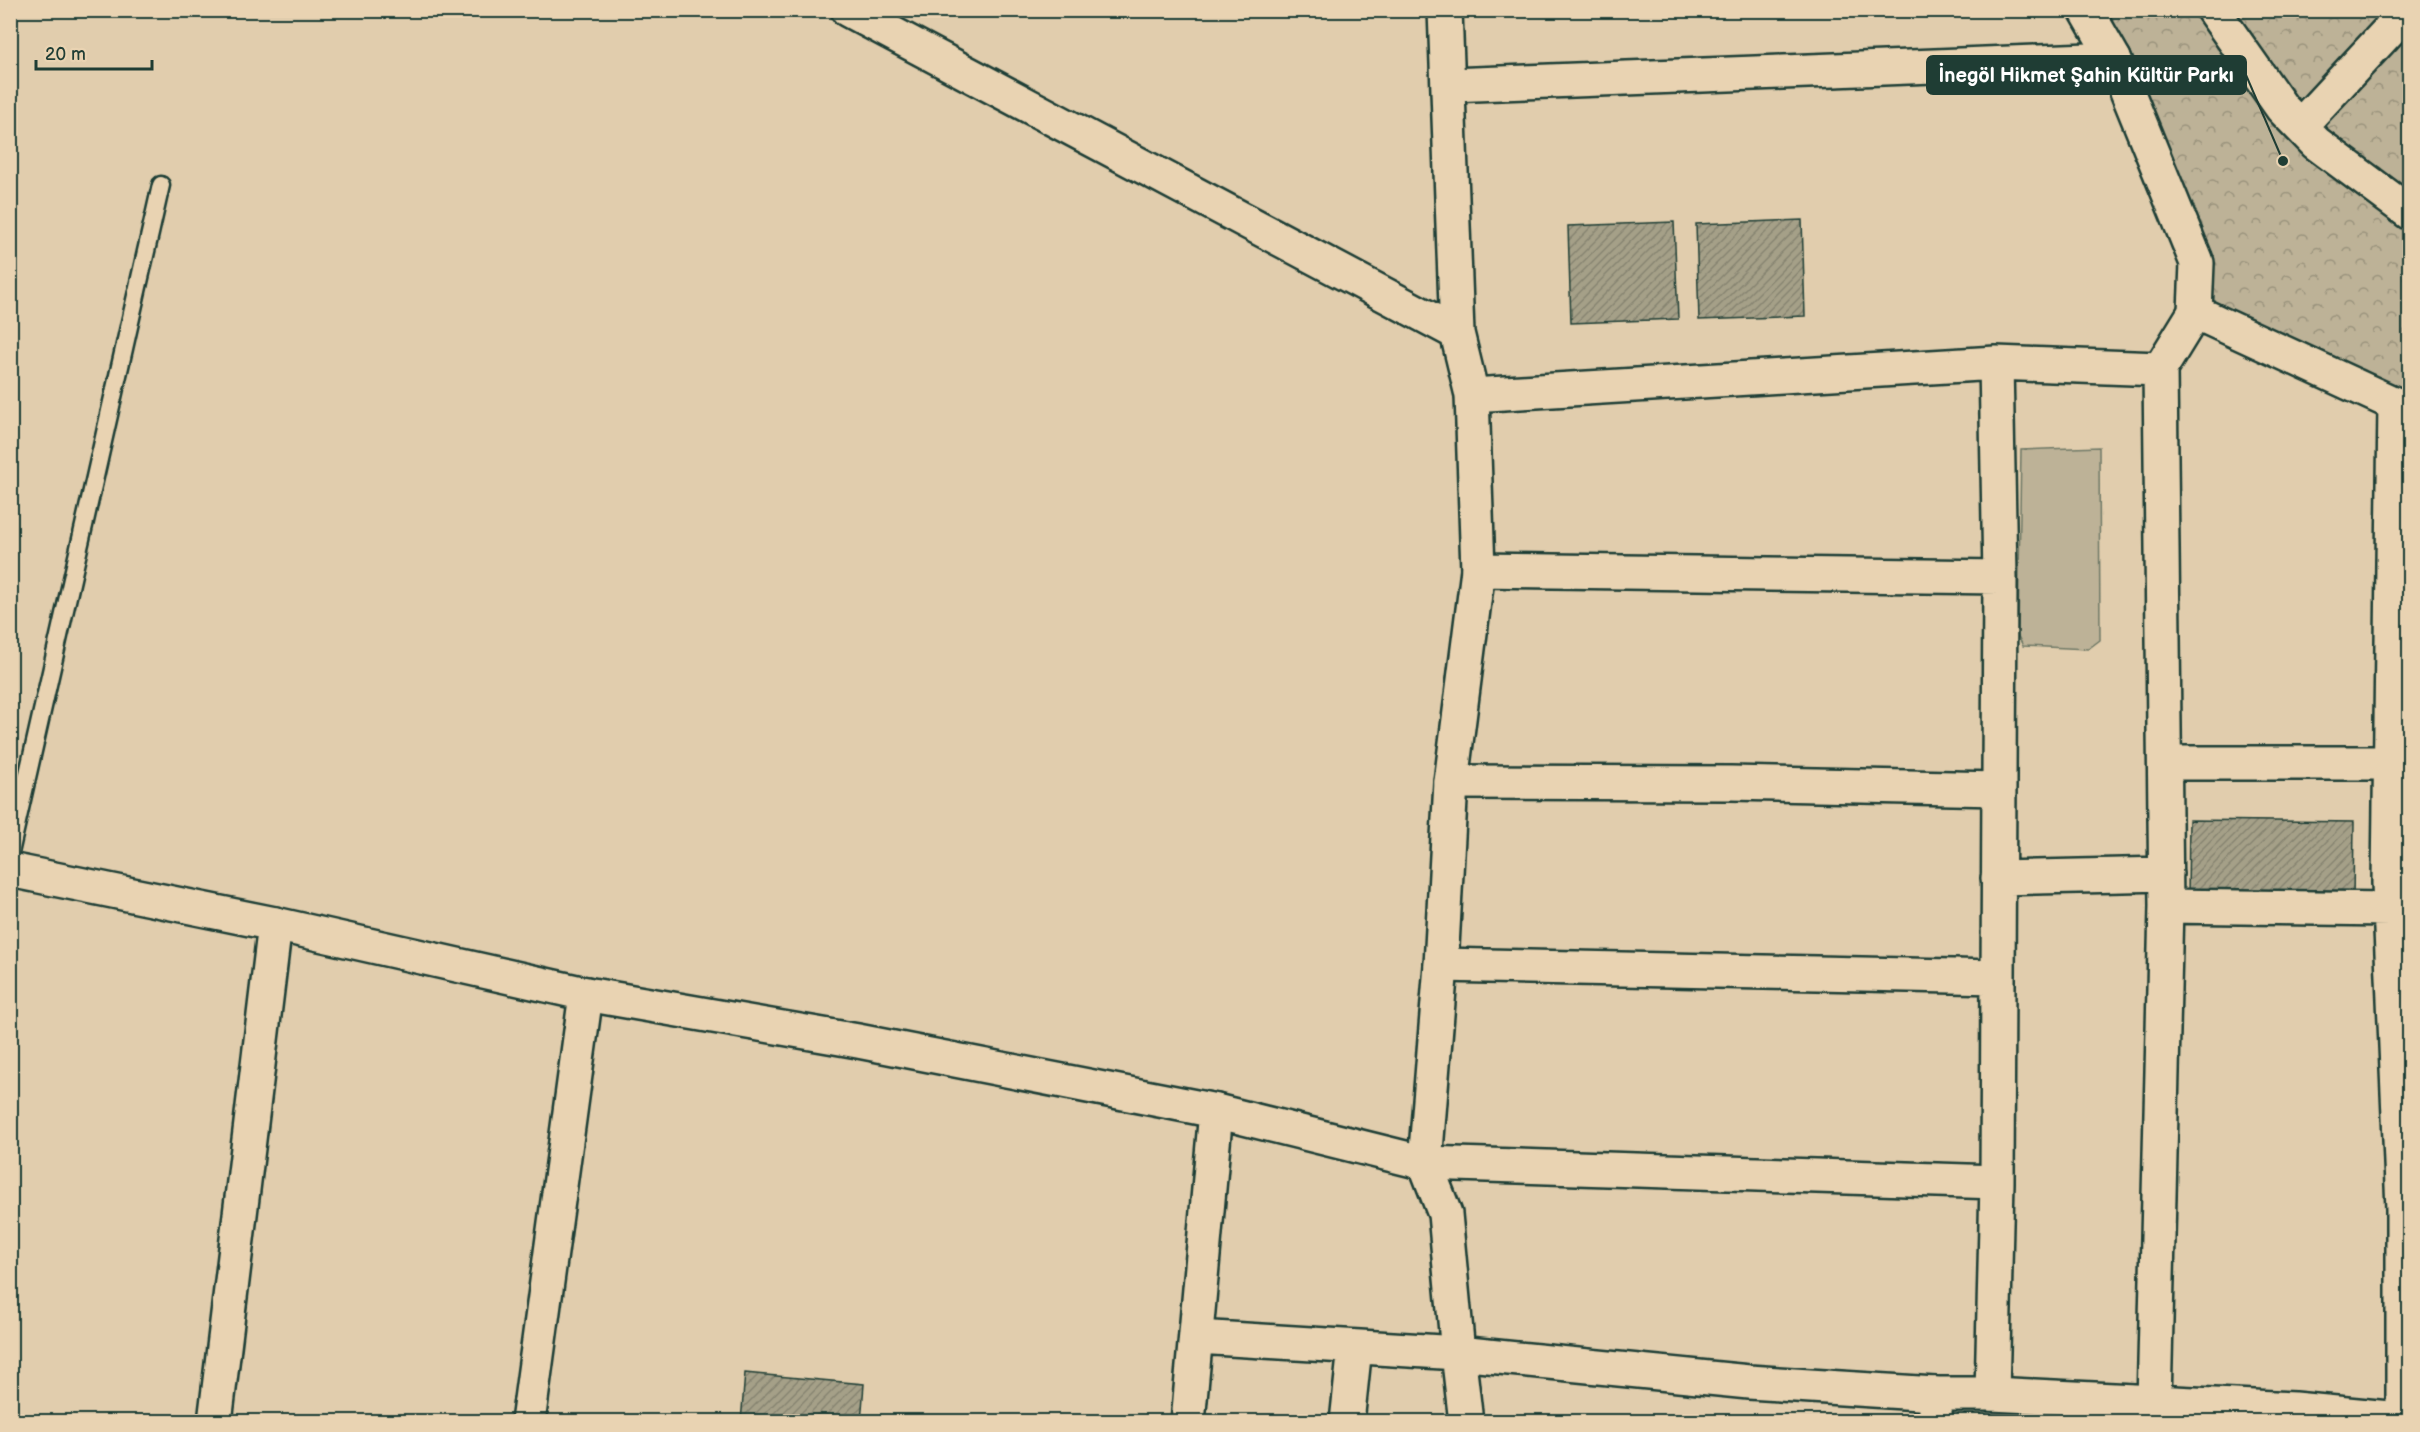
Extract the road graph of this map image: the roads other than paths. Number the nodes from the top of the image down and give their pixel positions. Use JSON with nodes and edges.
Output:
{"nodes":[{"id":1,"x":848,"y":10,"type":"edge"},
{"id":2,"x":1445,"y":10,"type":"edge"},
{"id":3,"x":2086,"y":10,"type":"edge"},
{"id":4,"x":2213,"y":10,"type":"edge"},
{"id":5,"x":2408,"y":10,"type":"edge"},
{"id":6,"x":2114,"y":59,"type":"junction"},
{"id":7,"x":1449,"y":85,"type":"junction"},
{"id":8,"x":2300,"y":126,"type":"junction"},
{"id":9,"x":161,"y":185,"type":"dead end"},
{"id":10,"x":2409,"y":213,"type":"edge"},
{"id":11,"x":2195,"y":312,"type":"junction"},
{"id":12,"x":1457,"y":333,"type":"junction"},
{"id":13,"x":1996,"y":363,"type":"junction"},
{"id":14,"x":2160,"y":369,"type":"junction"},
{"id":15,"x":1472,"y":395,"type":"junction"},
{"id":16,"x":2402,"y":407,"type":"edge"},
{"id":17,"x":1478,"y":570,"type":"junction"},
{"id":18,"x":2000,"y":577,"type":"junction"},
{"id":19,"x":2165,"y":763,"type":"junction"},
{"id":20,"x":2390,"y":763,"type":"junction"},
{"id":21,"x":1451,"y":783,"type":"junction"},
{"id":22,"x":1998,"y":789,"type":"junction"},
{"id":23,"x":10,"y":853,"type":"edge"},
{"id":24,"x":10,"y":870,"type":"edge"},
{"id":25,"x":2166,"y":874,"type":"junction"},
{"id":26,"x":1998,"y":878,"type":"junction"},
{"id":27,"x":2396,"y":891,"type":"edge"},
{"id":28,"x":2166,"y":906,"type":"junction"},
{"id":29,"x":275,"y":924,"type":"junction"},
{"id":30,"x":1441,"y":965,"type":"junction"},
{"id":31,"x":1998,"y":977,"type":"junction"},
{"id":32,"x":586,"y":994,"type":"junction"},
{"id":33,"x":1216,"y":1111,"type":"junction"},
{"id":34,"x":1425,"y":1162,"type":"junction"},
{"id":35,"x":1997,"y":1182,"type":"junction"},
{"id":36,"x":2406,"y":1209,"type":"edge"},
{"id":37,"x":1197,"y":1337,"type":"junction"},
{"id":38,"x":1355,"y":1347,"type":"junction"},
{"id":39,"x":1458,"y":1353,"type":"junction"},
{"id":40,"x":1992,"y":1394,"type":"junction"},
{"id":41,"x":2154,"y":1403,"type":"junction"},
{"id":42,"x":1935,"y":1408,"type":"edge"},
{"id":43,"x":2232,"y":1414,"type":"edge"},
{"id":44,"x":2406,"y":1420,"type":"edge"},
{"id":45,"x":215,"y":1422,"type":"edge"},
{"id":46,"x":528,"y":1422,"type":"edge"},
{"id":47,"x":1188,"y":1422,"type":"edge"},
{"id":48,"x":1347,"y":1422,"type":"edge"},
{"id":49,"x":1466,"y":1422,"type":"edge"}],
"edges":[{"from":1,"to":12,"type":"street"},
{"from":2,"to":7,"type":"street"},
{"from":3,"to":6,"type":"street"},
{"from":4,"to":8,"type":"street"},
{"from":5,"to":8,"type":"street"},
{"from":6,"to":7,"type":"street"},
{"from":6,"to":11,"type":"street"},
{"from":7,"to":12,"type":"street"},
{"from":8,"to":10,"type":"street"},
{"from":9,"to":23,"type":"lane"},
{"from":11,"to":14,"type":"street"},
{"from":11,"to":16,"type":"street"},
{"from":12,"to":15,"type":"street"},
{"from":13,"to":14,"type":"street"},
{"from":13,"to":15,"type":"street"},
{"from":13,"to":18,"type":"street"},
{"from":14,"to":19,"type":"street"},
{"from":15,"to":17,"type":"street"},
{"from":16,"to":20,"type":"street"},
{"from":17,"to":18,"type":"street"},
{"from":17,"to":21,"type":"street"},
{"from":18,"to":22,"type":"street"},
{"from":19,"to":20,"type":"street"},
{"from":19,"to":25,"type":"street"},
{"from":20,"to":27,"type":"street"},
{"from":21,"to":22,"type":"street"},
{"from":21,"to":30,"type":"street"},
{"from":22,"to":26,"type":"street"},
{"from":24,"to":29,"type":"street"},
{"from":25,"to":26,"type":"street"},
{"from":25,"to":28,"type":"street"},
{"from":26,"to":31,"type":"street"},
{"from":27,"to":28,"type":"street"},
{"from":27,"to":36,"type":"street"},
{"from":28,"to":41,"type":"street"},
{"from":29,"to":32,"type":"street"},
{"from":29,"to":45,"type":"street"},
{"from":30,"to":31,"type":"street"},
{"from":30,"to":34,"type":"street"},
{"from":31,"to":35,"type":"street"},
{"from":32,"to":33,"type":"street"},
{"from":32,"to":46,"type":"street"},
{"from":33,"to":34,"type":"street"},
{"from":33,"to":37,"type":"street"},
{"from":34,"to":35,"type":"street"},
{"from":34,"to":39,"type":"street"},
{"from":35,"to":40,"type":"street"},
{"from":36,"to":44,"type":"street"},
{"from":37,"to":38,"type":"street"},
{"from":37,"to":47,"type":"street"},
{"from":38,"to":39,"type":"street"},
{"from":38,"to":48,"type":"street"},
{"from":39,"to":42,"type":"street"},
{"from":39,"to":49,"type":"street"},
{"from":40,"to":41,"type":"street"},
{"from":40,"to":42,"type":"street"},
{"from":41,"to":43,"type":"street"},
{"from":43,"to":44,"type":"street"}]}
